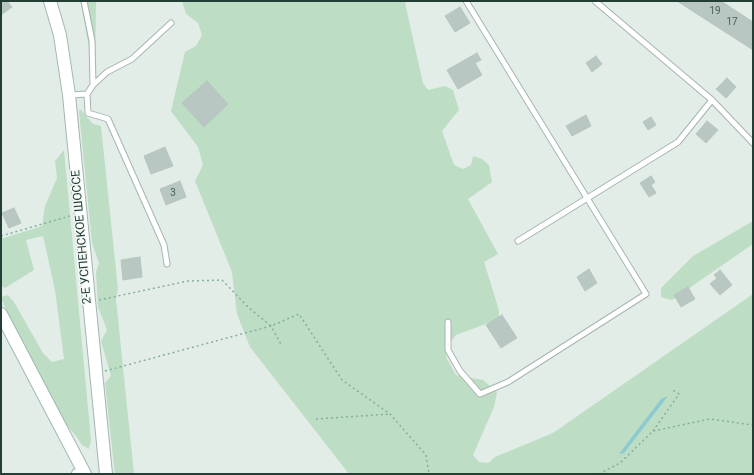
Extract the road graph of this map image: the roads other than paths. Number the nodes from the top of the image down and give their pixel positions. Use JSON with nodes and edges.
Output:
{"nodes":[{"id":1,"x":50,"y":1,"type":"edge"},
{"id":2,"x":84,"y":1,"type":"edge"},
{"id":3,"x":466,"y":1,"type":"edge"},
{"id":4,"x":595,"y":1,"type":"edge"},
{"id":5,"x":171,"y":23,"type":"dead end"},
{"id":6,"x":93,"y":85,"type":"junction"},
{"id":7,"x":87,"y":94,"type":"junction"},
{"id":8,"x":69,"y":95,"type":"junction"},
{"id":9,"x":712,"y":100,"type":"junction"},
{"id":10,"x":753,"y":143,"type":"edge"},
{"id":11,"x":588,"y":198,"type":"junction"},
{"id":12,"x":518,"y":241,"type":"dead end"},
{"id":13,"x":168,"y":264,"type":"dead end"},
{"id":14,"x":1,"y":314,"type":"edge"},
{"id":15,"x":448,"y":322,"type":"dead end"},
{"id":16,"x":104,"y":458,"type":"junction"},
{"id":17,"x":79,"y":473,"type":"edge"},
{"id":18,"x":106,"y":474,"type":"edge"}],
"edges":[{"from":1,"to":8,"type":"main road","name":"2-Е УСПЕНСКОЕ ШОССЕ"},
{"from":2,"to":6,"type":"lane"},
{"from":3,"to":11,"type":"lane"},
{"from":4,"to":9,"type":"lane"},
{"from":5,"to":6,"type":"lane"},
{"from":6,"to":7,"type":"lane"},
{"from":7,"to":8,"type":"lane"},
{"from":7,"to":13,"type":"lane"},
{"from":8,"to":16,"type":"main road","name":"2-Е УСПЕНСКОЕ ШОССЕ"},
{"from":9,"to":10,"type":"lane"},
{"from":9,"to":11,"type":"lane"},
{"from":11,"to":12,"type":"lane"},
{"from":11,"to":15,"type":"lane"},
{"from":14,"to":17,"type":"main road"},
{"from":16,"to":17,"type":"main road"},
{"from":16,"to":18,"type":"main road","name":"2-Е УСПЕНСКОЕ ШОССЕ"}]}
